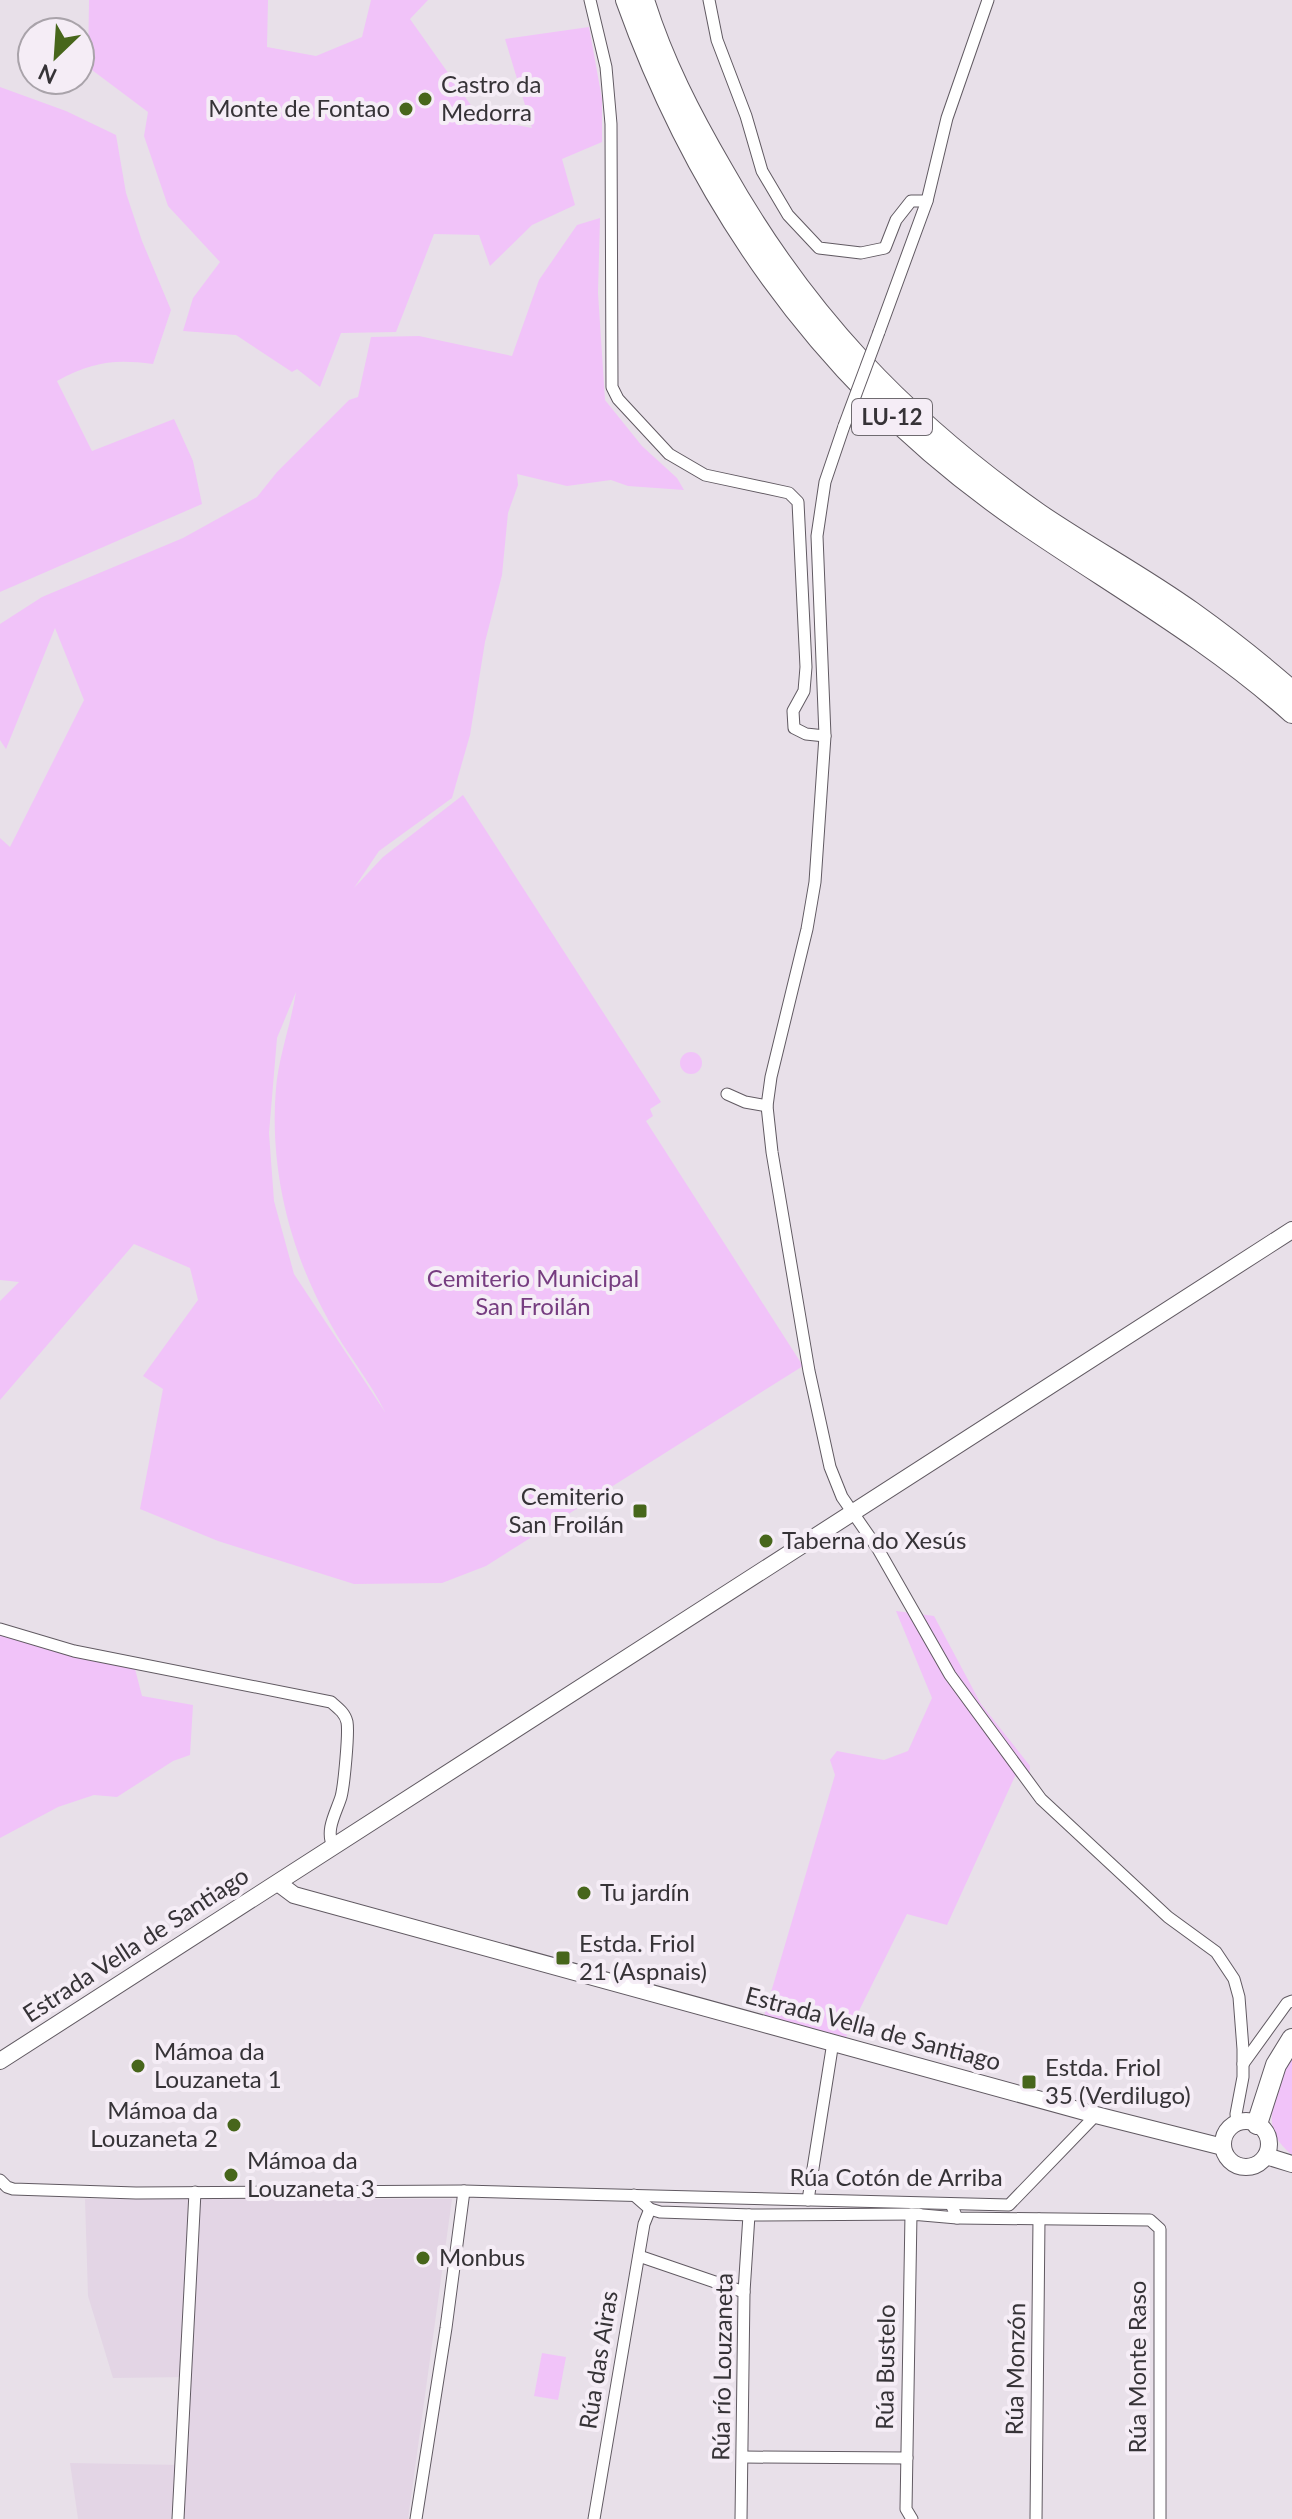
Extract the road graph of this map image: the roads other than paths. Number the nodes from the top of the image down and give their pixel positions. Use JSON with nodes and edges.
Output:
{"nodes":[{"id":1,"x":590,"y":0,"type":"edge"},
{"id":2,"x":626,"y":0,"type":"edge"},
{"id":3,"x":644,"y":0,"type":"edge"},
{"id":4,"x":709,"y":0,"type":"edge"},
{"id":5,"x":988,"y":0,"type":"edge"},
{"id":6,"x":927,"y":201,"type":"junction"},
{"id":7,"x":1292,"y":691,"type":"edge"},
{"id":8,"x":1292,"y":713,"type":"edge"},
{"id":9,"x":825,"y":736,"type":"junction"},
{"id":10,"x":727,"y":1094,"type":"dead end"},
{"id":11,"x":767,"y":1106,"type":"junction"},
{"id":12,"x":1292,"y":1230,"type":"edge"},
{"id":13,"x":852,"y":1511,"type":"junction"},
{"id":14,"x":0,"y":1629,"type":"edge"},
{"id":15,"x":333,"y":1846,"type":"junction"},
{"id":16,"x":278,"y":1883,"type":"junction"},
{"id":17,"x":1292,"y":2001,"type":"edge"},
{"id":18,"x":1292,"y":2039,"type":"edge"},
{"id":19,"x":833,"y":2042,"type":"junction"},
{"id":20,"x":0,"y":2061,"type":"edge"},
{"id":21,"x":1243,"y":2065,"type":"junction"},
{"id":22,"x":1096,"y":2115,"type":"junction"},
{"id":23,"x":1247,"y":2123,"type":"junction"},
{"id":24,"x":1223,"y":2147,"type":"junction"},
{"id":25,"x":1266,"y":2156,"type":"junction"},
{"id":26,"x":1292,"y":2164,"type":"edge"},
{"id":27,"x":0,"y":2180,"type":"edge"},
{"id":28,"x":464,"y":2191,"type":"junction"},
{"id":29,"x":195,"y":2192,"type":"junction"},
{"id":30,"x":633,"y":2195,"type":"junction"},
{"id":31,"x":659,"y":2196,"type":"junction"},
{"id":32,"x":752,"y":2198,"type":"junction"},
{"id":33,"x":808,"y":2200,"type":"junction"},
{"id":34,"x":951,"y":2204,"type":"junction"},
{"id":35,"x":652,"y":2208,"type":"junction"},
{"id":36,"x":911,"y":2214,"type":"junction"},
{"id":37,"x":750,"y":2215,"type":"junction"},
{"id":38,"x":957,"y":2218,"type":"junction"},
{"id":39,"x":1039,"y":2219,"type":"junction"},
{"id":40,"x":639,"y":2256,"type":"junction"},
{"id":41,"x":744,"y":2292,"type":"junction"},
{"id":42,"x":743,"y":2457,"type":"junction"},
{"id":43,"x":907,"y":2458,"type":"junction"},
{"id":44,"x":178,"y":2519,"type":"edge"},
{"id":45,"x":416,"y":2519,"type":"edge"},
{"id":46,"x":594,"y":2519,"type":"edge"},
{"id":47,"x":741,"y":2519,"type":"edge"},
{"id":48,"x":912,"y":2519,"type":"edge"},
{"id":49,"x":1036,"y":2519,"type":"edge"},
{"id":50,"x":1160,"y":2519,"type":"edge"}],
"edges":[{"from":1,"to":9,"type":"street"},
{"from":2,"to":8,"type":"highway","number":"LU-12"},
{"from":3,"to":7,"type":"highway","number":"LU-12"},
{"from":4,"to":6,"type":"street"},
{"from":5,"to":6,"type":"street"},
{"from":6,"to":9,"type":"street","bridge":true},
{"from":9,"to":11,"type":"street"},
{"from":10,"to":11,"type":"street"},
{"from":11,"to":13,"type":"street"},
{"from":12,"to":13,"type":"main road"},
{"from":13,"to":15,"type":"main road"},
{"from":13,"to":21,"type":"street"},
{"from":14,"to":15,"type":"street"},
{"from":15,"to":16,"type":"main road"},
{"from":16,"to":19,"type":"main road","name":"Estrada Vella de Santiago"},
{"from":16,"to":20,"type":"main road","name":"Estrada Vella de Santiago"},
{"from":17,"to":21,"type":"street"},
{"from":18,"to":23,"type":"highway"},
{"from":19,"to":22,"type":"main road","name":"Estrada Vella de Santiago"},
{"from":19,"to":33,"type":"street"},
{"from":21,"to":23,"type":"street"},
{"from":22,"to":24,"type":"main road","name":"Estrada Vella de Santiago"},
{"from":22,"to":34,"type":"street","name":"Rúa Cotón de Arriba"},
{"from":23,"to":24,"type":"main road"},
{"from":23,"to":25,"type":"main road"},
{"from":24,"to":25,"type":"main road","name":"Estrada Vella de Santiago"},
{"from":25,"to":26,"type":"main road","name":"Estrada Vella de Santiago"},
{"from":27,"to":29,"type":"street","name":"Rúa Cotón de Arriba"},
{"from":28,"to":29,"type":"street","name":"Rúa Cotón de Arriba"},
{"from":28,"to":30,"type":"street","name":"Rúa Cotón de Arriba"},
{"from":28,"to":45,"type":"street"},
{"from":29,"to":44,"type":"street"},
{"from":30,"to":31,"type":"street","name":"Rúa Cotón de Arriba"},
{"from":30,"to":35,"type":"street"},
{"from":31,"to":32,"type":"street","name":"Rúa Cotón de Arriba"},
{"from":31,"to":35,"type":"street"},
{"from":32,"to":33,"type":"street","name":"Rúa Cotón de Arriba"},
{"from":32,"to":37,"type":"street","name":"Rúa río Louzaneta"},
{"from":33,"to":34,"type":"street","name":"Rúa Cotón de Arriba"},
{"from":34,"to":36,"type":"street"},
{"from":34,"to":38,"type":"street"},
{"from":35,"to":37,"type":"street"},
{"from":35,"to":40,"type":"street","name":"Rúa das Airas"},
{"from":36,"to":37,"type":"street"},
{"from":36,"to":38,"type":"street"},
{"from":36,"to":43,"type":"street","name":"Rúa Bustelo"},
{"from":37,"to":41,"type":"street","name":"Rúa río Louzaneta"},
{"from":38,"to":39,"type":"street"},
{"from":39,"to":49,"type":"street","name":"Rúa Monzón"},
{"from":39,"to":50,"type":"street","name":"Rúa Monte Raso"},
{"from":40,"to":41,"type":"street"},
{"from":40,"to":46,"type":"street","name":"Rúa das Airas"},
{"from":41,"to":42,"type":"street","name":"Rúa río Louzaneta"},
{"from":42,"to":43,"type":"street"},
{"from":42,"to":47,"type":"street","name":"Rúa río Louzaneta"},
{"from":43,"to":48,"type":"street","name":"Rúa Bustelo"}]}
